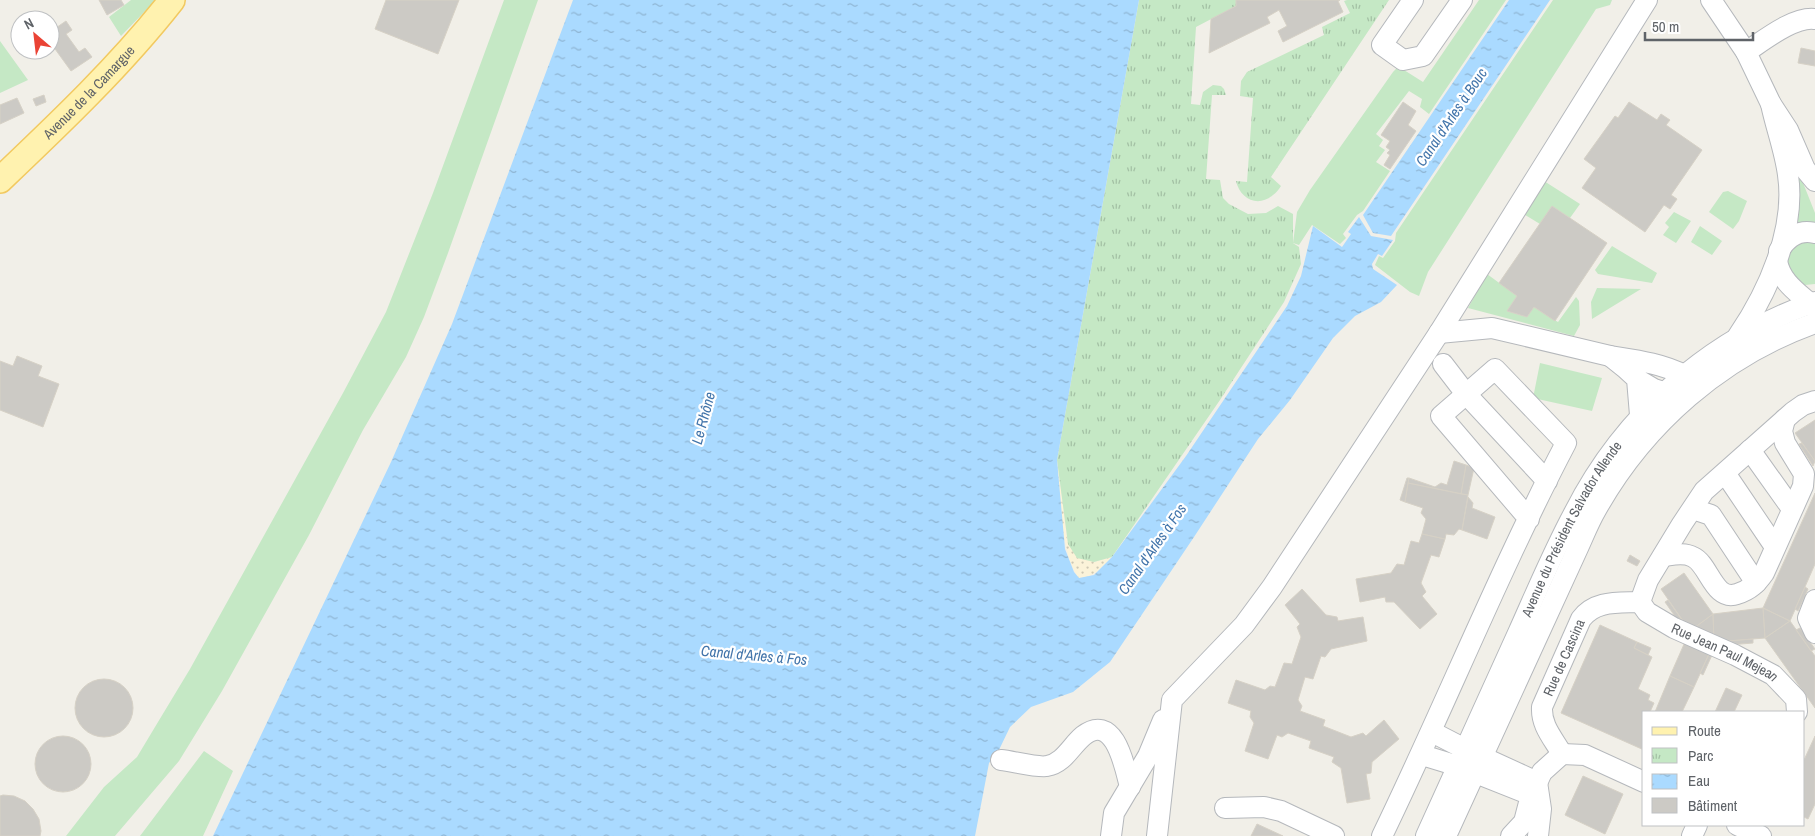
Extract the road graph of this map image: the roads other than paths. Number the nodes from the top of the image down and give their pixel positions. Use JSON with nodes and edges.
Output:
{"nodes":[{"id":1,"x":172,"y":0,"type":"edge"},
{"id":2,"x":1413,"y":0,"type":"edge"},
{"id":3,"x":1462,"y":0,"type":"edge"},
{"id":4,"x":1647,"y":0,"type":"edge"},
{"id":5,"x":1710,"y":0,"type":"edge"},
{"id":6,"x":1815,"y":19,"type":"edge"},
{"id":7,"x":1746,"y":52,"type":"junction"},
{"id":8,"x":1771,"y":104,"type":"junction"},
{"id":9,"x":1810,"y":175,"type":"edge"},
{"id":10,"x":0,"y":180,"type":"edge"},
{"id":11,"x":1815,"y":199,"type":"edge"},
{"id":12,"x":1815,"y":232,"type":"edge"},
{"id":13,"x":1778,"y":256,"type":"junction"},
{"id":14,"x":1814,"y":301,"type":"edge"},
{"id":15,"x":1815,"y":323,"type":"edge"},
{"id":16,"x":1439,"y":333,"type":"junction"},
{"id":17,"x":1737,"y":339,"type":"junction"},
{"id":18,"x":1610,"y":356,"type":"junction"},
{"id":19,"x":1442,"y":364,"type":"dead end"},
{"id":20,"x":1684,"y":375,"type":"junction"},
{"id":21,"x":1637,"y":380,"type":"junction"},
{"id":22,"x":1664,"y":392,"type":"junction"},
{"id":23,"x":1466,"y":394,"type":"junction"},
{"id":24,"x":1686,"y":400,"type":"junction"},
{"id":25,"x":1815,"y":401,"type":"edge"},
{"id":26,"x":1640,"y":415,"type":"junction"},
{"id":27,"x":1785,"y":419,"type":"junction"},
{"id":28,"x":1750,"y":450,"type":"junction"},
{"id":29,"x":1725,"y":473,"type":"junction"},
{"id":30,"x":1546,"y":481,"type":"junction"},
{"id":31,"x":1693,"y":509,"type":"junction"},
{"id":32,"x":1792,"y":509,"type":"junction"},
{"id":33,"x":1529,"y":519,"type":"junction"},
{"id":34,"x":1775,"y":547,"type":"junction"},
{"id":35,"x":1663,"y":556,"type":"junction"},
{"id":36,"x":1756,"y":583,"type":"junction"},
{"id":37,"x":1815,"y":600,"type":"edge"},
{"id":38,"x":1640,"y":602,"type":"junction"},
{"id":39,"x":1815,"y":633,"type":"edge"},
{"id":40,"x":1172,"y":700,"type":"junction"},
{"id":41,"x":1797,"y":711,"type":"edge"},
{"id":42,"x":1432,"y":732,"type":"junction"},
{"id":43,"x":1562,"y":754,"type":"junction"},
{"id":44,"x":1422,"y":755,"type":"junction"},
{"id":45,"x":1001,"y":760,"type":"dead end"},
{"id":46,"x":1470,"y":761,"type":"junction"},
{"id":47,"x":1642,"y":781,"type":"edge"},
{"id":48,"x":1130,"y":787,"type":"junction"},
{"id":49,"x":1534,"y":788,"type":"junction"},
{"id":50,"x":1225,"y":808,"type":"dead end"},
{"id":51,"x":1111,"y":836,"type":"edge"},
{"id":52,"x":1157,"y":836,"type":"edge"},
{"id":53,"x":1334,"y":836,"type":"edge"},
{"id":54,"x":1382,"y":836,"type":"edge"},
{"id":55,"x":1426,"y":836,"type":"edge"},
{"id":56,"x":1446,"y":836,"type":"edge"},
{"id":57,"x":1512,"y":836,"type":"edge"},
{"id":58,"x":1538,"y":836,"type":"edge"}],
"edges":[{"from":1,"to":10,"type":"main road","name":"Avenue de la Camargue"},
{"from":2,"to":3,"type":"street"},
{"from":4,"to":16,"type":"street"},
{"from":5,"to":7,"type":"street"},
{"from":6,"to":7,"type":"street"},
{"from":7,"to":8,"type":"street"},
{"from":8,"to":9,"type":"street"},
{"from":8,"to":13,"type":"street"},
{"from":9,"to":11,"type":"street"},
{"from":12,"to":13,"type":"street"},
{"from":13,"to":14,"type":"street"},
{"from":13,"to":17,"type":"street"},
{"from":14,"to":17,"type":"street","name":"Avenue du Président Salvador Allende"},
{"from":15,"to":24,"type":"street"},
{"from":16,"to":18,"type":"street"},
{"from":16,"to":40,"type":"street"},
{"from":17,"to":20,"type":"street","name":"Avenue du Président Salvador Allende"},
{"from":18,"to":20,"type":"street"},
{"from":18,"to":21,"type":"street"},
{"from":19,"to":23,"type":"street"},
{"from":20,"to":22,"type":"street","name":"Avenue du Président Salvador Allende"},
{"from":20,"to":24,"type":"street"},
{"from":21,"to":22,"type":"street"},
{"from":21,"to":26,"type":"street"},
{"from":22,"to":24,"type":"street"},
{"from":22,"to":26,"type":"street","name":"Avenue du Président Salvador Allende"},
{"from":23,"to":30,"type":"street"},
{"from":23,"to":30,"type":"street"},
{"from":23,"to":33,"type":"street"},
{"from":24,"to":46,"type":"street"},
{"from":25,"to":27,"type":"street"},
{"from":26,"to":46,"type":"street","name":"Avenue du Président Salvador Allende"},
{"from":27,"to":28,"type":"street"},
{"from":27,"to":32,"type":"street"},
{"from":28,"to":29,"type":"street"},
{"from":28,"to":32,"type":"street"},
{"from":29,"to":31,"type":"street"},
{"from":29,"to":34,"type":"street"},
{"from":30,"to":33,"type":"street"},
{"from":31,"to":35,"type":"street"},
{"from":31,"to":36,"type":"street"},
{"from":32,"to":34,"type":"street"},
{"from":33,"to":42,"type":"street"},
{"from":34,"to":36,"type":"street"},
{"from":35,"to":36,"type":"street"},
{"from":35,"to":38,"type":"street"},
{"from":37,"to":39,"type":"street"},
{"from":38,"to":41,"type":"street","name":"Rue Jean Paul Mejean"},
{"from":38,"to":43,"type":"street","name":"Rue de Cascina"},
{"from":40,"to":48,"type":"street"},
{"from":40,"to":52,"type":"street"},
{"from":42,"to":44,"type":"street"},
{"from":42,"to":46,"type":"street"},
{"from":43,"to":47,"type":"street"},
{"from":43,"to":49,"type":"street"},
{"from":44,"to":46,"type":"street"},
{"from":44,"to":54,"type":"street"},
{"from":45,"to":48,"type":"street"},
{"from":46,"to":49,"type":"street"},
{"from":46,"to":55,"type":"street","name":"Avenue du Président Salvador Allende"},
{"from":46,"to":56,"type":"street"},
{"from":48,"to":51,"type":"street"},
{"from":49,"to":57,"type":"street"},
{"from":49,"to":58,"type":"street"},
{"from":50,"to":53,"type":"street"}]}
